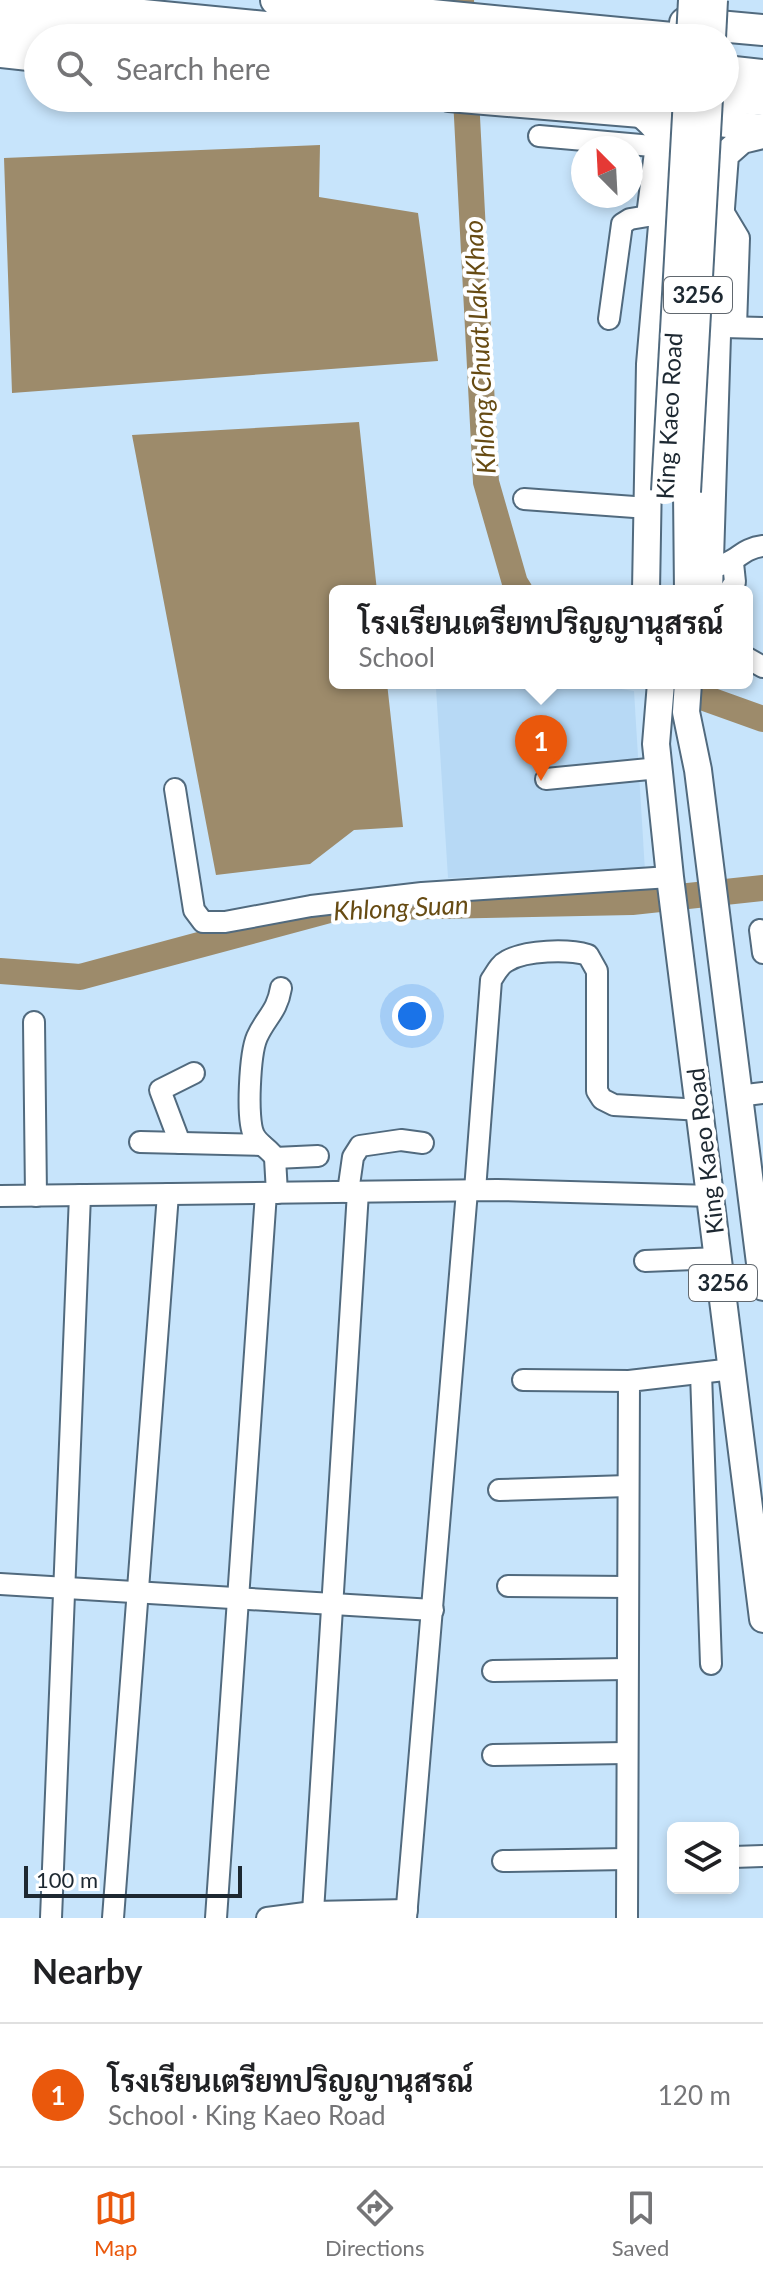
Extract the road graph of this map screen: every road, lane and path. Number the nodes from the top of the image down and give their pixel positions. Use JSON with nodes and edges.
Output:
{"nodes":[{"id":1,"x":276,"y":0,"type":"edge"},
{"id":2,"x":419,"y":0,"type":"edge"},
{"id":3,"x":692,"y":0,"type":"edge"},
{"id":4,"x":714,"y":0,"type":"edge"},
{"id":5,"x":0,"y":1,"type":"edge"},
{"id":6,"x":236,"y":24,"type":"edge"},
{"id":7,"x":526,"y":24,"type":"edge"},
{"id":8,"x":691,"y":24,"type":"edge"},
{"id":9,"x":700,"y":24,"type":"edge"},
{"id":10,"x":713,"y":24,"type":"edge"},
{"id":11,"x":0,"y":28,"type":"edge"},
{"id":12,"x":739,"y":28,"type":"edge"},
{"id":13,"x":763,"y":30,"type":"edge"},
{"id":14,"x":24,"y":31,"type":"edge"},
{"id":15,"x":739,"y":44,"type":"edge"},
{"id":16,"x":763,"y":47,"type":"edge"},
{"id":17,"x":0,"y":54,"type":"edge"},
{"id":18,"x":24,"y":57,"type":"edge"},
{"id":19,"x":739,"y":72,"type":"edge"},
{"id":20,"x":763,"y":75,"type":"edge"},
{"id":21,"x":739,"y":98,"type":"edge"},
{"id":22,"x":763,"y":100,"type":"edge"},
{"id":23,"x":618,"y":112,"type":"edge"},
{"id":24,"x":686,"y":112,"type":"edge"},
{"id":25,"x":708,"y":112,"type":"edge"},
{"id":26,"x":641,"y":114,"type":"junction"},
{"id":27,"x":763,"y":128,"type":"edge"},
{"id":28,"x":763,"y":135,"type":"edge"},
{"id":29,"x":539,"y":136,"type":"dead end"},
{"id":30,"x":721,"y":208,"type":"junction"},
{"id":31,"x":655,"y":215,"type":"junction"},
{"id":32,"x":609,"y":319,"type":"dead end"},
{"id":33,"x":726,"y":327,"type":"junction"},
{"id":34,"x":763,"y":328,"type":"edge"},
{"id":35,"x":667,"y":497,"type":"junction"},
{"id":36,"x":524,"y":499,"type":"dead end"},
{"id":37,"x":763,"y":546,"type":"edge"},
{"id":38,"x":718,"y":573,"type":"edge"},
{"id":39,"x":647,"y":585,"type":"edge"},
{"id":40,"x":663,"y":585,"type":"edge"},
{"id":41,"x":687,"y":585,"type":"edge"},
{"id":42,"x":733,"y":585,"type":"edge"},
{"id":43,"x":689,"y":689,"type":"edge"},
{"id":44,"x":701,"y":689,"type":"edge"},
{"id":45,"x":652,"y":694,"type":"edge"},
{"id":46,"x":693,"y":720,"type":"junction"},
{"id":47,"x":658,"y":756,"type":"junction"},
{"id":48,"x":546,"y":779,"type":"dead end"},
{"id":49,"x":175,"y":789,"type":"dead end"},
{"id":50,"x":671,"y":878,"type":"junction"},
{"id":51,"x":760,"y":930,"type":"dead end"},
{"id":52,"x":763,"y":953,"type":"edge"},
{"id":53,"x":281,"y":988,"type":"dead end"},
{"id":54,"x":34,"y":1022,"type":"dead end"},
{"id":55,"x":194,"y":1073,"type":"dead end"},
{"id":56,"x":750,"y":1094,"type":"edge"},
{"id":57,"x":702,"y":1110,"type":"junction"},
{"id":58,"x":140,"y":1142,"type":"dead end"},
{"id":59,"x":180,"y":1143,"type":"junction"},
{"id":60,"x":423,"y":1143,"type":"dead end"},
{"id":61,"x":269,"y":1151,"type":"junction"},
{"id":62,"x":318,"y":1156,"type":"dead end"},
{"id":63,"x":471,"y":1190,"type":"junction"},
{"id":64,"x":353,"y":1192,"type":"junction"},
{"id":65,"x":272,"y":1193,"type":"junction"},
{"id":66,"x":168,"y":1194,"type":"junction"},
{"id":67,"x":80,"y":1195,"type":"junction"},
{"id":68,"x":0,"y":1196,"type":"edge"},
{"id":69,"x":36,"y":1196,"type":"junction"},
{"id":70,"x":712,"y":1196,"type":"junction"},
{"id":71,"x":719,"y":1258,"type":"junction"},
{"id":72,"x":645,"y":1261,"type":"dead end"},
{"id":73,"x":763,"y":1280,"type":"edge"},
{"id":74,"x":733,"y":1369,"type":"junction"},
{"id":75,"x":701,"y":1373,"type":"junction"},
{"id":76,"x":523,"y":1380,"type":"dead end"},
{"id":77,"x":629,"y":1381,"type":"junction"},
{"id":78,"x":628,"y":1486,"type":"junction"},
{"id":79,"x":499,"y":1490,"type":"dead end"},
{"id":80,"x":0,"y":1584,"type":"edge"},
{"id":81,"x":65,"y":1586,"type":"junction"},
{"id":82,"x":508,"y":1586,"type":"dead end"},
{"id":83,"x":628,"y":1587,"type":"junction"},
{"id":84,"x":138,"y":1590,"type":"junction"},
{"id":85,"x":238,"y":1599,"type":"junction"},
{"id":86,"x":332,"y":1603,"type":"junction"},
{"id":87,"x":433,"y":1610,"type":"junction"},
{"id":88,"x":763,"y":1619,"type":"edge"},
{"id":89,"x":711,"y":1664,"type":"dead end"},
{"id":90,"x":627,"y":1669,"type":"junction"},
{"id":91,"x":493,"y":1671,"type":"dead end"},
{"id":92,"x":627,"y":1753,"type":"junction"},
{"id":93,"x":493,"y":1755,"type":"dead end"},
{"id":94,"x":763,"y":1856,"type":"edge"},
{"id":95,"x":739,"y":1857,"type":"edge"},
{"id":96,"x":627,"y":1859,"type":"junction"},
{"id":97,"x":503,"y":1861,"type":"dead end"},
{"id":98,"x":313,"y":1912,"type":"junction"},
{"id":99,"x":406,"y":1914,"type":"edge"},
{"id":100,"x":51,"y":1918,"type":"edge"},
{"id":101,"x":113,"y":1918,"type":"edge"},
{"id":102,"x":216,"y":1918,"type":"edge"},
{"id":103,"x":267,"y":1918,"type":"edge"},
{"id":104,"x":627,"y":1918,"type":"edge"}],
"edges":[{"from":1,"to":7,"type":"highway"},
{"from":2,"to":9,"type":"highway"},
{"from":3,"to":8,"type":"main road","bridge":true},
{"from":4,"to":10,"type":"main road","bridge":true},
{"from":5,"to":6,"type":"highway"},
{"from":11,"to":14,"type":"highway"},
{"from":12,"to":13,"type":"highway"},
{"from":15,"to":16,"type":"highway"},
{"from":17,"to":18,"type":"main road"},
{"from":19,"to":20,"type":"highway"},
{"from":21,"to":22,"type":"highway"},
{"from":23,"to":26,"type":"main road"},
{"from":24,"to":35,"type":"main road","name":"King Kaeo Road","number":"3256","bridge":true},
{"from":25,"to":35,"type":"main road","name":"King Kaeo Road","number":"3256","bridge":true},
{"from":26,"to":27,"type":"main road"},
{"from":26,"to":31,"type":"main road"},
{"from":28,"to":30,"type":"main road"},
{"from":29,"to":31,"type":"street"},
{"from":30,"to":31,"type":"main road"},
{"from":30,"to":33,"type":"main road"},
{"from":31,"to":32,"type":"street"},
{"from":31,"to":35,"type":"main road"},
{"from":33,"to":34,"type":"street"},
{"from":33,"to":38,"type":"main road"},
{"from":35,"to":36,"type":"street"},
{"from":35,"to":39,"type":"main road"},
{"from":35,"to":40,"type":"main road","name":"King Kaeo Road","number":"3256"},
{"from":35,"to":41,"type":"main road","name":"King Kaeo Road","number":"3256"},
{"from":37,"to":38,"type":"street"},
{"from":38,"to":42,"type":"street"},
{"from":43,"to":46,"type":"main road","name":"King Kaeo Road","number":"3256"},
{"from":44,"to":46,"type":"main road"},
{"from":45,"to":47,"type":"main road","name":"King Kaeo Road","number":"3256"},
{"from":46,"to":56,"type":"main road","name":"King Kaeo Road","number":"3256"},
{"from":47,"to":48,"type":"street"},
{"from":47,"to":50,"type":"main road","name":"King Kaeo Road","number":"3256"},
{"from":49,"to":50,"type":"street"},
{"from":50,"to":57,"type":"main road","name":"King Kaeo Road","number":"3256"},
{"from":51,"to":52,"type":"street"},
{"from":53,"to":61,"type":"street"},
{"from":54,"to":69,"type":"street"},
{"from":55,"to":59,"type":"street"},
{"from":56,"to":73,"type":"main road","name":"King Kaeo Road","number":"3256"},
{"from":57,"to":63,"type":"street"},
{"from":57,"to":70,"type":"main road","name":"King Kaeo Road","number":"3256"},
{"from":58,"to":59,"type":"street"},
{"from":59,"to":61,"type":"street"},
{"from":60,"to":64,"type":"street"},
{"from":61,"to":62,"type":"street"},
{"from":61,"to":65,"type":"street"},
{"from":63,"to":64,"type":"street"},
{"from":63,"to":70,"type":"street"},
{"from":63,"to":87,"type":"street"},
{"from":64,"to":65,"type":"street"},
{"from":64,"to":86,"type":"street"},
{"from":65,"to":66,"type":"street"},
{"from":65,"to":85,"type":"street"},
{"from":66,"to":67,"type":"street"},
{"from":66,"to":84,"type":"street"},
{"from":67,"to":69,"type":"street"},
{"from":67,"to":81,"type":"street"},
{"from":68,"to":69,"type":"street"},
{"from":70,"to":71,"type":"main road","name":"King Kaeo Road","number":"3256"},
{"from":71,"to":72,"type":"street"},
{"from":71,"to":74,"type":"main road","name":"King Kaeo Road","number":"3256"},
{"from":74,"to":75,"type":"street"},
{"from":74,"to":88,"type":"main road","name":"King Kaeo Road","number":"3256"},
{"from":75,"to":77,"type":"street"},
{"from":75,"to":89,"type":"street"},
{"from":76,"to":77,"type":"street"},
{"from":77,"to":78,"type":"street"},
{"from":78,"to":79,"type":"street"},
{"from":78,"to":83,"type":"street"},
{"from":80,"to":81,"type":"street"},
{"from":81,"to":84,"type":"street"},
{"from":81,"to":100,"type":"street"},
{"from":82,"to":83,"type":"street"},
{"from":83,"to":90,"type":"street"},
{"from":84,"to":85,"type":"street"},
{"from":84,"to":101,"type":"street"},
{"from":85,"to":86,"type":"street"},
{"from":85,"to":102,"type":"street"},
{"from":86,"to":87,"type":"street"},
{"from":86,"to":98,"type":"street"},
{"from":87,"to":99,"type":"street"},
{"from":90,"to":91,"type":"street"},
{"from":90,"to":92,"type":"street"},
{"from":92,"to":93,"type":"street"},
{"from":92,"to":96,"type":"street"},
{"from":94,"to":95,"type":"street"},
{"from":96,"to":97,"type":"street"},
{"from":96,"to":104,"type":"street"},
{"from":98,"to":99,"type":"street"},
{"from":98,"to":103,"type":"street"}]}
